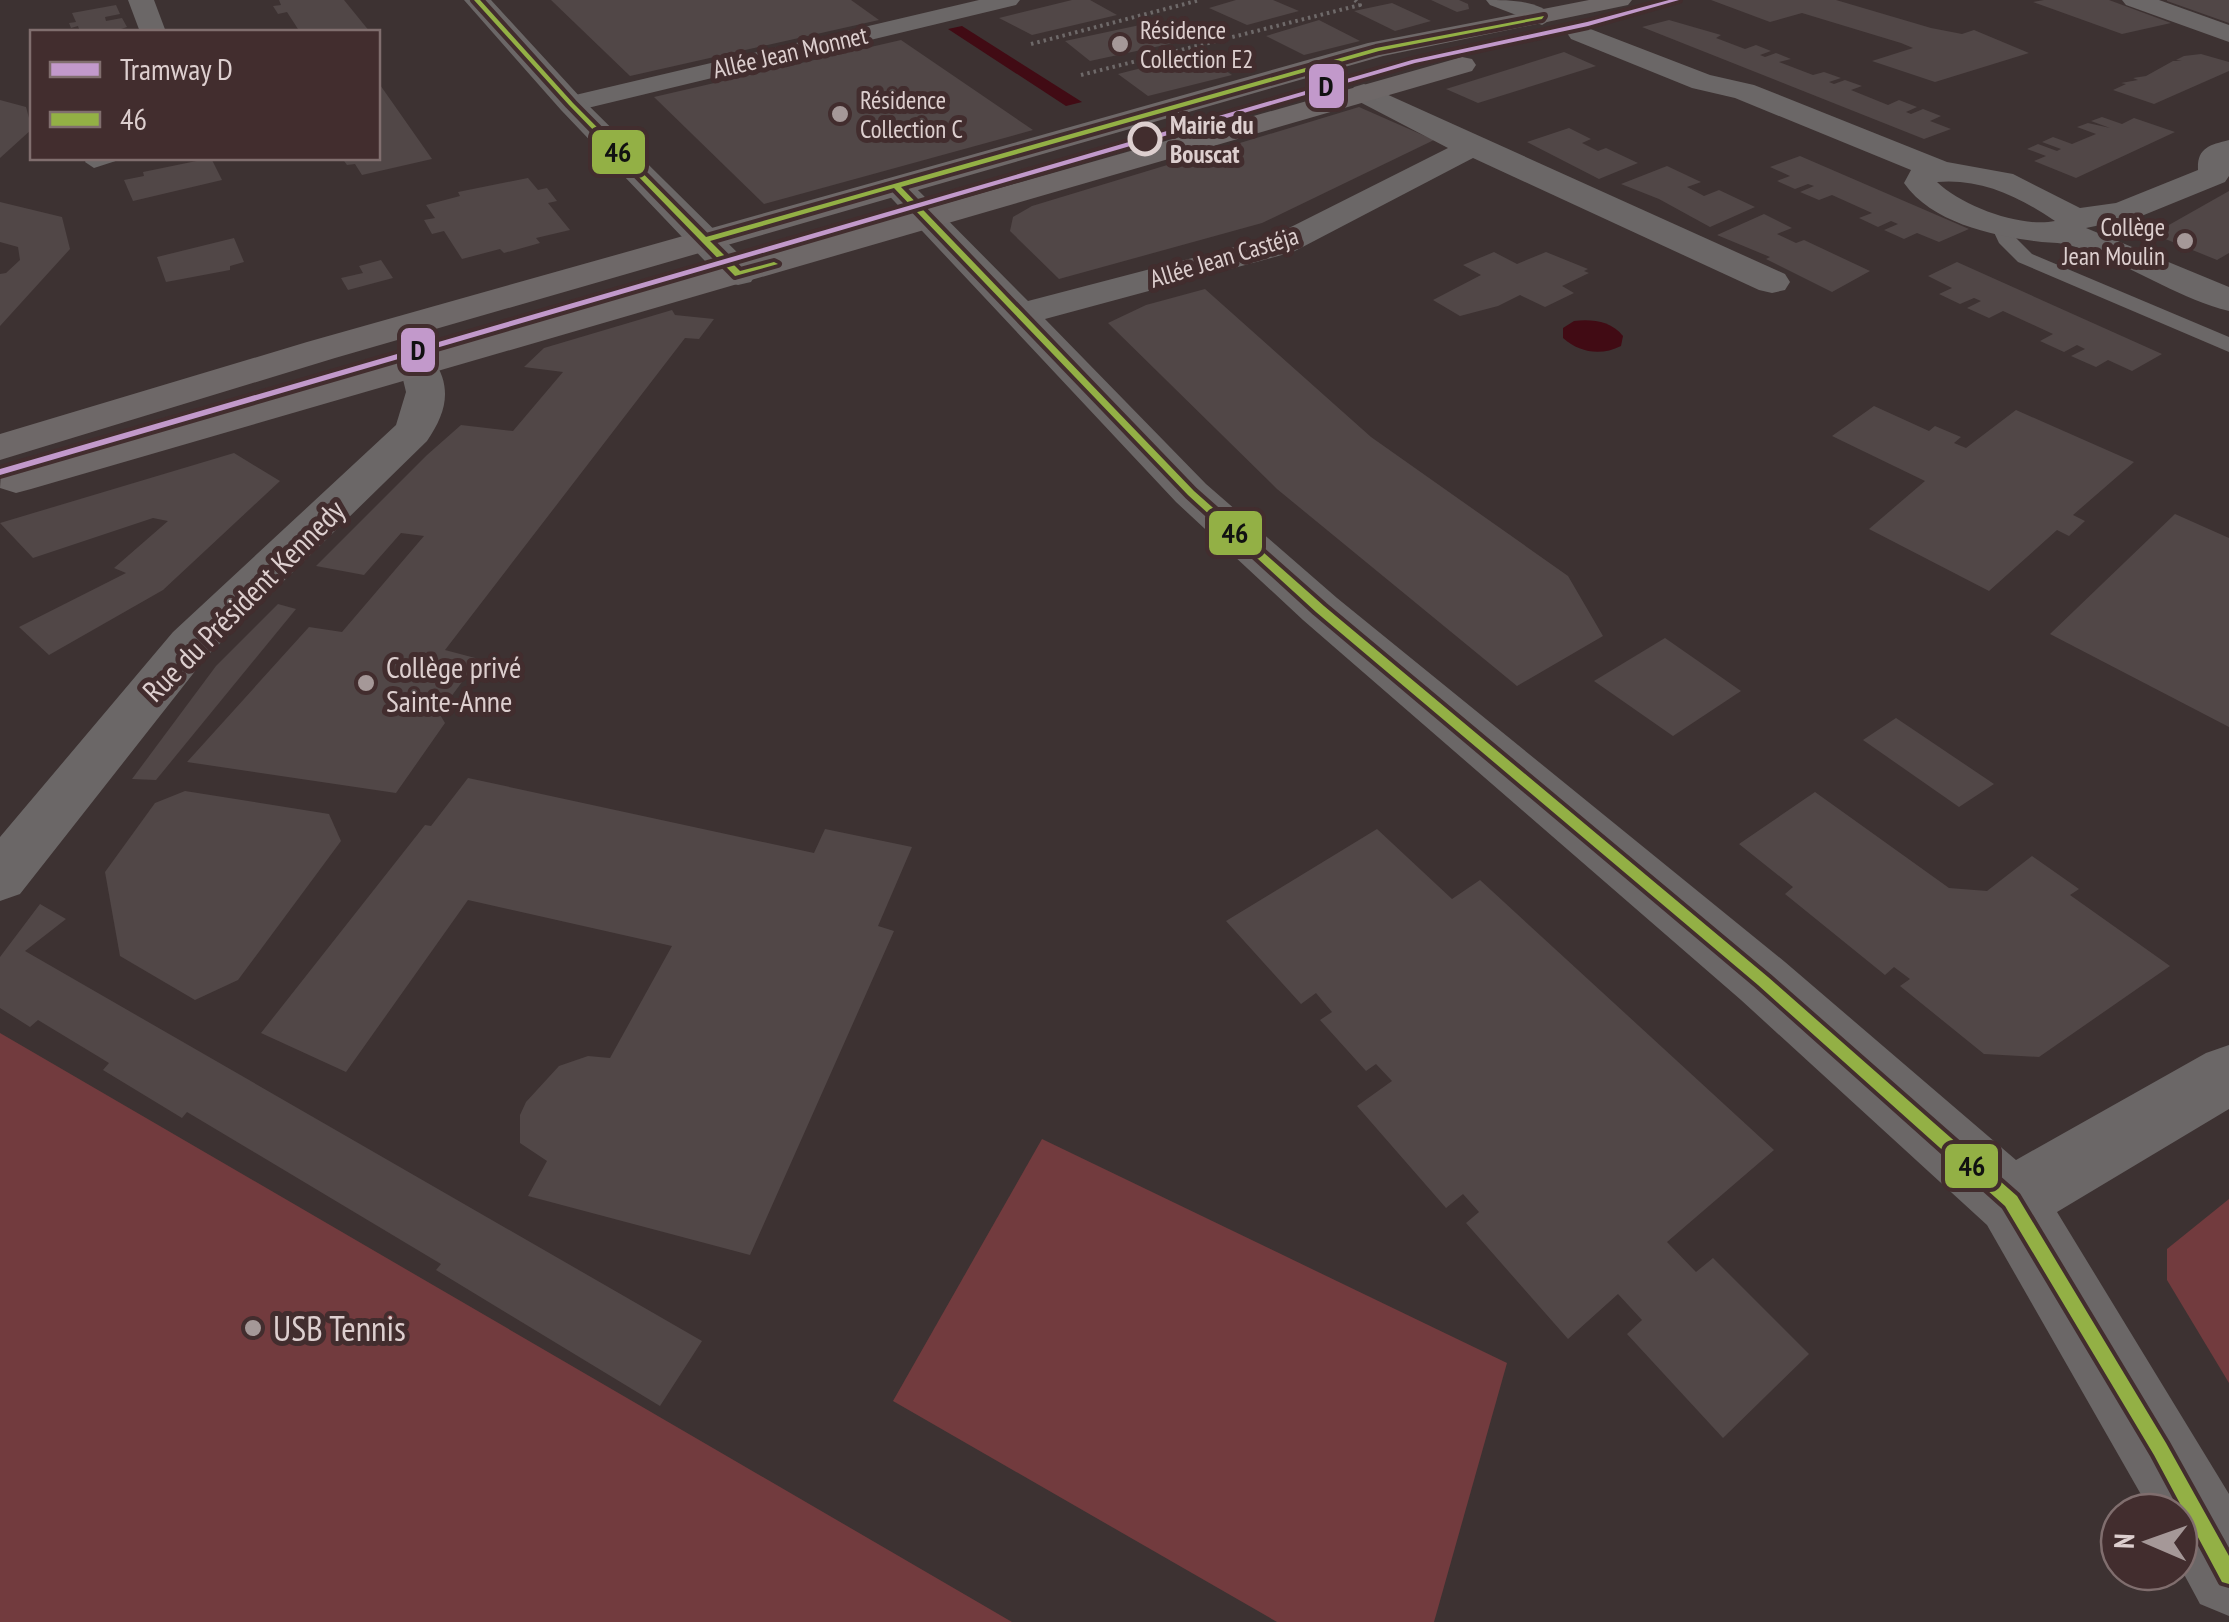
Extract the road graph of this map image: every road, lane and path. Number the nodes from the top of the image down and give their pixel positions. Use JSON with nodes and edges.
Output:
{"nodes":[{"id":1,"x":140,"y":0,"type":"edge"},
{"id":2,"x":477,"y":0,"type":"edge"},
{"id":3,"x":1008,"y":0,"type":"edge"},
{"id":4,"x":1200,"y":0,"type":"edge"},
{"id":5,"x":1355,"y":0,"type":"edge"},
{"id":6,"x":1499,"y":0,"type":"edge"},
{"id":7,"x":1619,"y":0,"type":"edge"},
{"id":8,"x":2135,"y":0,"type":"edge"},
{"id":9,"x":1542,"y":17,"type":"junction"},
{"id":10,"x":152,"y":30,"type":"edge"},
{"id":11,"x":1580,"y":33,"type":"junction"},
{"id":12,"x":2229,"y":34,"type":"edge"},
{"id":13,"x":1031,"y":44,"type":"dead end"},
{"id":14,"x":1081,"y":74,"type":"dead end"},
{"id":15,"x":1364,"y":93,"type":"junction"},
{"id":16,"x":571,"y":104,"type":"junction"},
{"id":17,"x":1463,"y":142,"type":"junction"},
{"id":18,"x":2229,"y":149,"type":"edge"},
{"id":19,"x":105,"y":160,"type":"edge"},
{"id":20,"x":94,"y":162,"type":"dead end"},
{"id":21,"x":1930,"y":177,"type":"junction"},
{"id":22,"x":912,"y":202,"type":"junction"},
{"id":23,"x":2070,"y":225,"type":"junction"},
{"id":24,"x":2001,"y":226,"type":"junction"},
{"id":25,"x":704,"y":240,"type":"junction"},
{"id":26,"x":738,"y":274,"type":"junction"},
{"id":27,"x":1772,"y":282,"type":"dead end"},
{"id":28,"x":2229,"y":300,"type":"edge"},
{"id":29,"x":1019,"y":315,"type":"junction"},
{"id":30,"x":2229,"y":344,"type":"edge"},
{"id":31,"x":418,"y":366,"type":"junction"},
{"id":32,"x":0,"y":447,"type":"edge"},
{"id":33,"x":0,"y":484,"type":"edge"},
{"id":34,"x":0,"y":878,"type":"edge"},
{"id":35,"x":2229,"y":1074,"type":"edge"},
{"id":36,"x":2012,"y":1201,"type":"junction"},
{"id":37,"x":2229,"y":1576,"type":"edge"}],
"edges":[{"from":1,"to":10,"type":"street"},
{"from":2,"to":16,"type":"street"},
{"from":3,"to":16,"type":"street","name":"Allée Jean Monnet"},
{"from":4,"to":13,"type":"path"},
{"from":5,"to":14,"type":"path"},
{"from":6,"to":9,"type":"street"},
{"from":7,"to":9,"type":"main road"},
{"from":8,"to":12,"type":"street"},
{"from":9,"to":11,"type":"main road"},
{"from":9,"to":22,"type":"main road"},
{"from":11,"to":15,"type":"main road"},
{"from":11,"to":21,"type":"street"},
{"from":15,"to":17,"type":"street"},
{"from":15,"to":22,"type":"main road"},
{"from":16,"to":25,"type":"street"},
{"from":17,"to":27,"type":"street"},
{"from":17,"to":29,"type":"street","name":"Allée Jean Castéja"},
{"from":18,"to":23,"type":"street"},
{"from":19,"to":20,"type":"lane"},
{"from":21,"to":23,"type":"street"},
{"from":21,"to":24,"type":"street"},
{"from":22,"to":25,"type":"main road"},
{"from":22,"to":26,"type":"main road"},
{"from":22,"to":29,"type":"street"},
{"from":23,"to":24,"type":"street"},
{"from":23,"to":28,"type":"street"},
{"from":24,"to":30,"type":"lane"},
{"from":25,"to":26,"type":"street"},
{"from":25,"to":32,"type":"main road"},
{"from":26,"to":31,"type":"main road"},
{"from":29,"to":36,"type":"street"},
{"from":31,"to":33,"type":"main road"},
{"from":31,"to":34,"type":"street","name":"Rue du Président Kennedy"},
{"from":35,"to":36,"type":"street"},
{"from":36,"to":37,"type":"street"}]}
